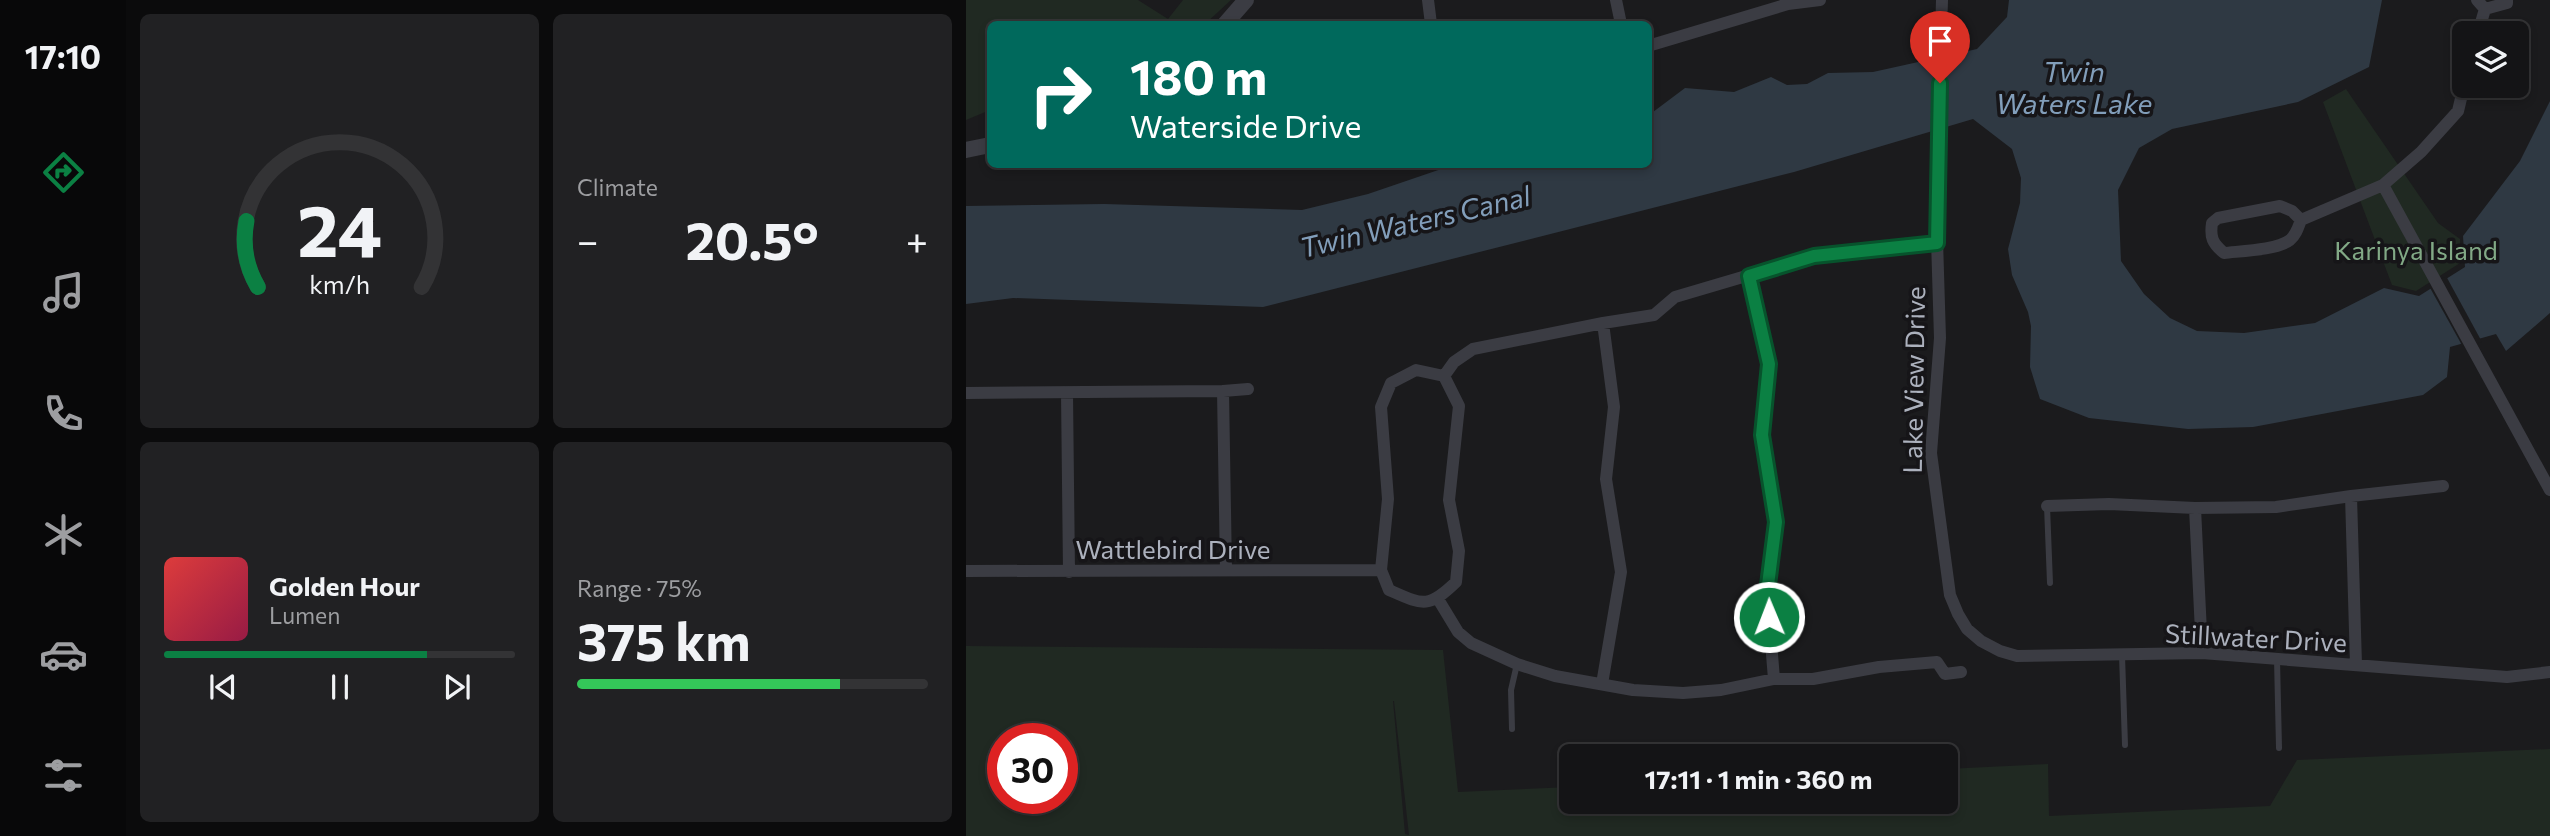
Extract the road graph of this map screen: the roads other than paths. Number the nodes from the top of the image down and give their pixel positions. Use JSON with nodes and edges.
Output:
{"nodes":[{"id":1,"x":1246,"y":0,"type":"edge"},
{"id":2,"x":1428,"y":0,"type":"edge"},
{"id":3,"x":1616,"y":0,"type":"edge"},
{"id":4,"x":1820,"y":0,"type":"edge"},
{"id":5,"x":1935,"y":0,"type":"edge"},
{"id":6,"x":1942,"y":0,"type":"edge"},
{"id":7,"x":2507,"y":0,"type":"edge"},
{"id":8,"x":1788,"y":2,"type":"edge"},
{"id":9,"x":2481,"y":5,"type":"edge"},
{"id":10,"x":1228,"y":21,"type":"edge"},
{"id":11,"x":1431,"y":21,"type":"edge"},
{"id":12,"x":1620,"y":21,"type":"edge"},
{"id":13,"x":1652,"y":45,"type":"edge"},
{"id":14,"x":2461,"y":98,"type":"edge"},
{"id":15,"x":987,"y":146,"type":"edge"},
{"id":16,"x":966,"y":150,"type":"edge"},
{"id":17,"x":2383,"y":184,"type":"junction"},
{"id":18,"x":2301,"y":220,"type":"junction"},
{"id":19,"x":1937,"y":243,"type":"junction"},
{"id":20,"x":1749,"y":276,"type":"junction"},
{"id":21,"x":1603,"y":323,"type":"junction"},
{"id":22,"x":1444,"y":376,"type":"junction"},
{"id":23,"x":1248,"y":389,"type":"dead end"},
{"id":24,"x":1223,"y":391,"type":"junction"},
{"id":25,"x":966,"y":393,"type":"edge"},
{"id":26,"x":1067,"y":393,"type":"junction"},
{"id":27,"x":2443,"y":486,"type":"dead end"},
{"id":28,"x":2550,"y":490,"type":"edge"},
{"id":29,"x":2351,"y":496,"type":"junction"},
{"id":30,"x":2047,"y":506,"type":"joint"},
{"id":31,"x":2195,"y":508,"type":"junction"},
{"id":32,"x":1226,"y":570,"type":"junction"},
{"id":33,"x":1381,"y":570,"type":"junction"},
{"id":34,"x":966,"y":572,"type":"edge"},
{"id":35,"x":1069,"y":572,"type":"junction"},
{"id":36,"x":2050,"y":583,"type":"dead end"},
{"id":37,"x":1438,"y":599,"type":"junction"},
{"id":38,"x":1967,"y":629,"type":"joint"},
{"id":39,"x":2202,"y":653,"type":"junction"},
{"id":40,"x":2122,"y":655,"type":"junction"},
{"id":41,"x":2277,"y":659,"type":"junction"},
{"id":42,"x":1517,"y":664,"type":"junction"},
{"id":43,"x":2356,"y":665,"type":"junction"},
{"id":44,"x":1961,"y":672,"type":"dead end"},
{"id":45,"x":2550,"y":673,"type":"edge"},
{"id":46,"x":1774,"y":679,"type":"junction"},
{"id":47,"x":1602,"y":684,"type":"junction"},
{"id":48,"x":1512,"y":729,"type":"dead end"},
{"id":49,"x":2124,"y":745,"type":"dead end"},
{"id":50,"x":2279,"y":748,"type":"dead end"}],
"edges":[{"from":1,"to":10,"type":"street"},
{"from":2,"to":11,"type":"street"},
{"from":3,"to":12,"type":"street"},
{"from":4,"to":8,"type":"street"},
{"from":5,"to":6,"type":"street"},
{"from":6,"to":19,"type":"street","name":"Lake View Drive"},
{"from":7,"to":9,"type":"street"},
{"from":8,"to":13,"type":"street"},
{"from":14,"to":17,"type":"street"},
{"from":15,"to":16,"type":"street"},
{"from":17,"to":18,"type":"street"},
{"from":17,"to":28,"type":"street"},
{"from":18,"to":18,"type":"street"},
{"from":19,"to":20,"type":"street"},
{"from":19,"to":38,"type":"street","name":"Lake View Drive"},
{"from":20,"to":21,"type":"street"},
{"from":20,"to":46,"type":"street"},
{"from":21,"to":22,"type":"street"},
{"from":21,"to":47,"type":"street"},
{"from":22,"to":33,"type":"street"},
{"from":22,"to":37,"type":"street"},
{"from":23,"to":24,"type":"street"},
{"from":24,"to":26,"type":"street"},
{"from":24,"to":32,"type":"street"},
{"from":25,"to":26,"type":"street"},
{"from":26,"to":35,"type":"street"},
{"from":27,"to":29,"type":"street"},
{"from":29,"to":31,"type":"street"},
{"from":29,"to":43,"type":"street"},
{"from":30,"to":31,"type":"street"},
{"from":30,"to":36,"type":"lane"},
{"from":31,"to":39,"type":"street"},
{"from":32,"to":33,"type":"street","name":"Wattlebird Drive"},
{"from":32,"to":35,"type":"street","name":"Wattlebird Drive"},
{"from":33,"to":37,"type":"street"},
{"from":34,"to":35,"type":"street","name":"Wattlebird Drive"},
{"from":37,"to":42,"type":"street"},
{"from":38,"to":40,"type":"street","name":"Stillwater Drive"},
{"from":39,"to":40,"type":"street","name":"Stillwater Drive"},
{"from":39,"to":41,"type":"street","name":"Stillwater Drive"},
{"from":40,"to":49,"type":"lane"},
{"from":41,"to":43,"type":"street","name":"Stillwater Drive"},
{"from":41,"to":50,"type":"lane"},
{"from":42,"to":47,"type":"street"},
{"from":42,"to":48,"type":"lane"},
{"from":43,"to":45,"type":"street","name":"Stillwater Drive"},
{"from":44,"to":46,"type":"street"},
{"from":46,"to":47,"type":"street"}]}
